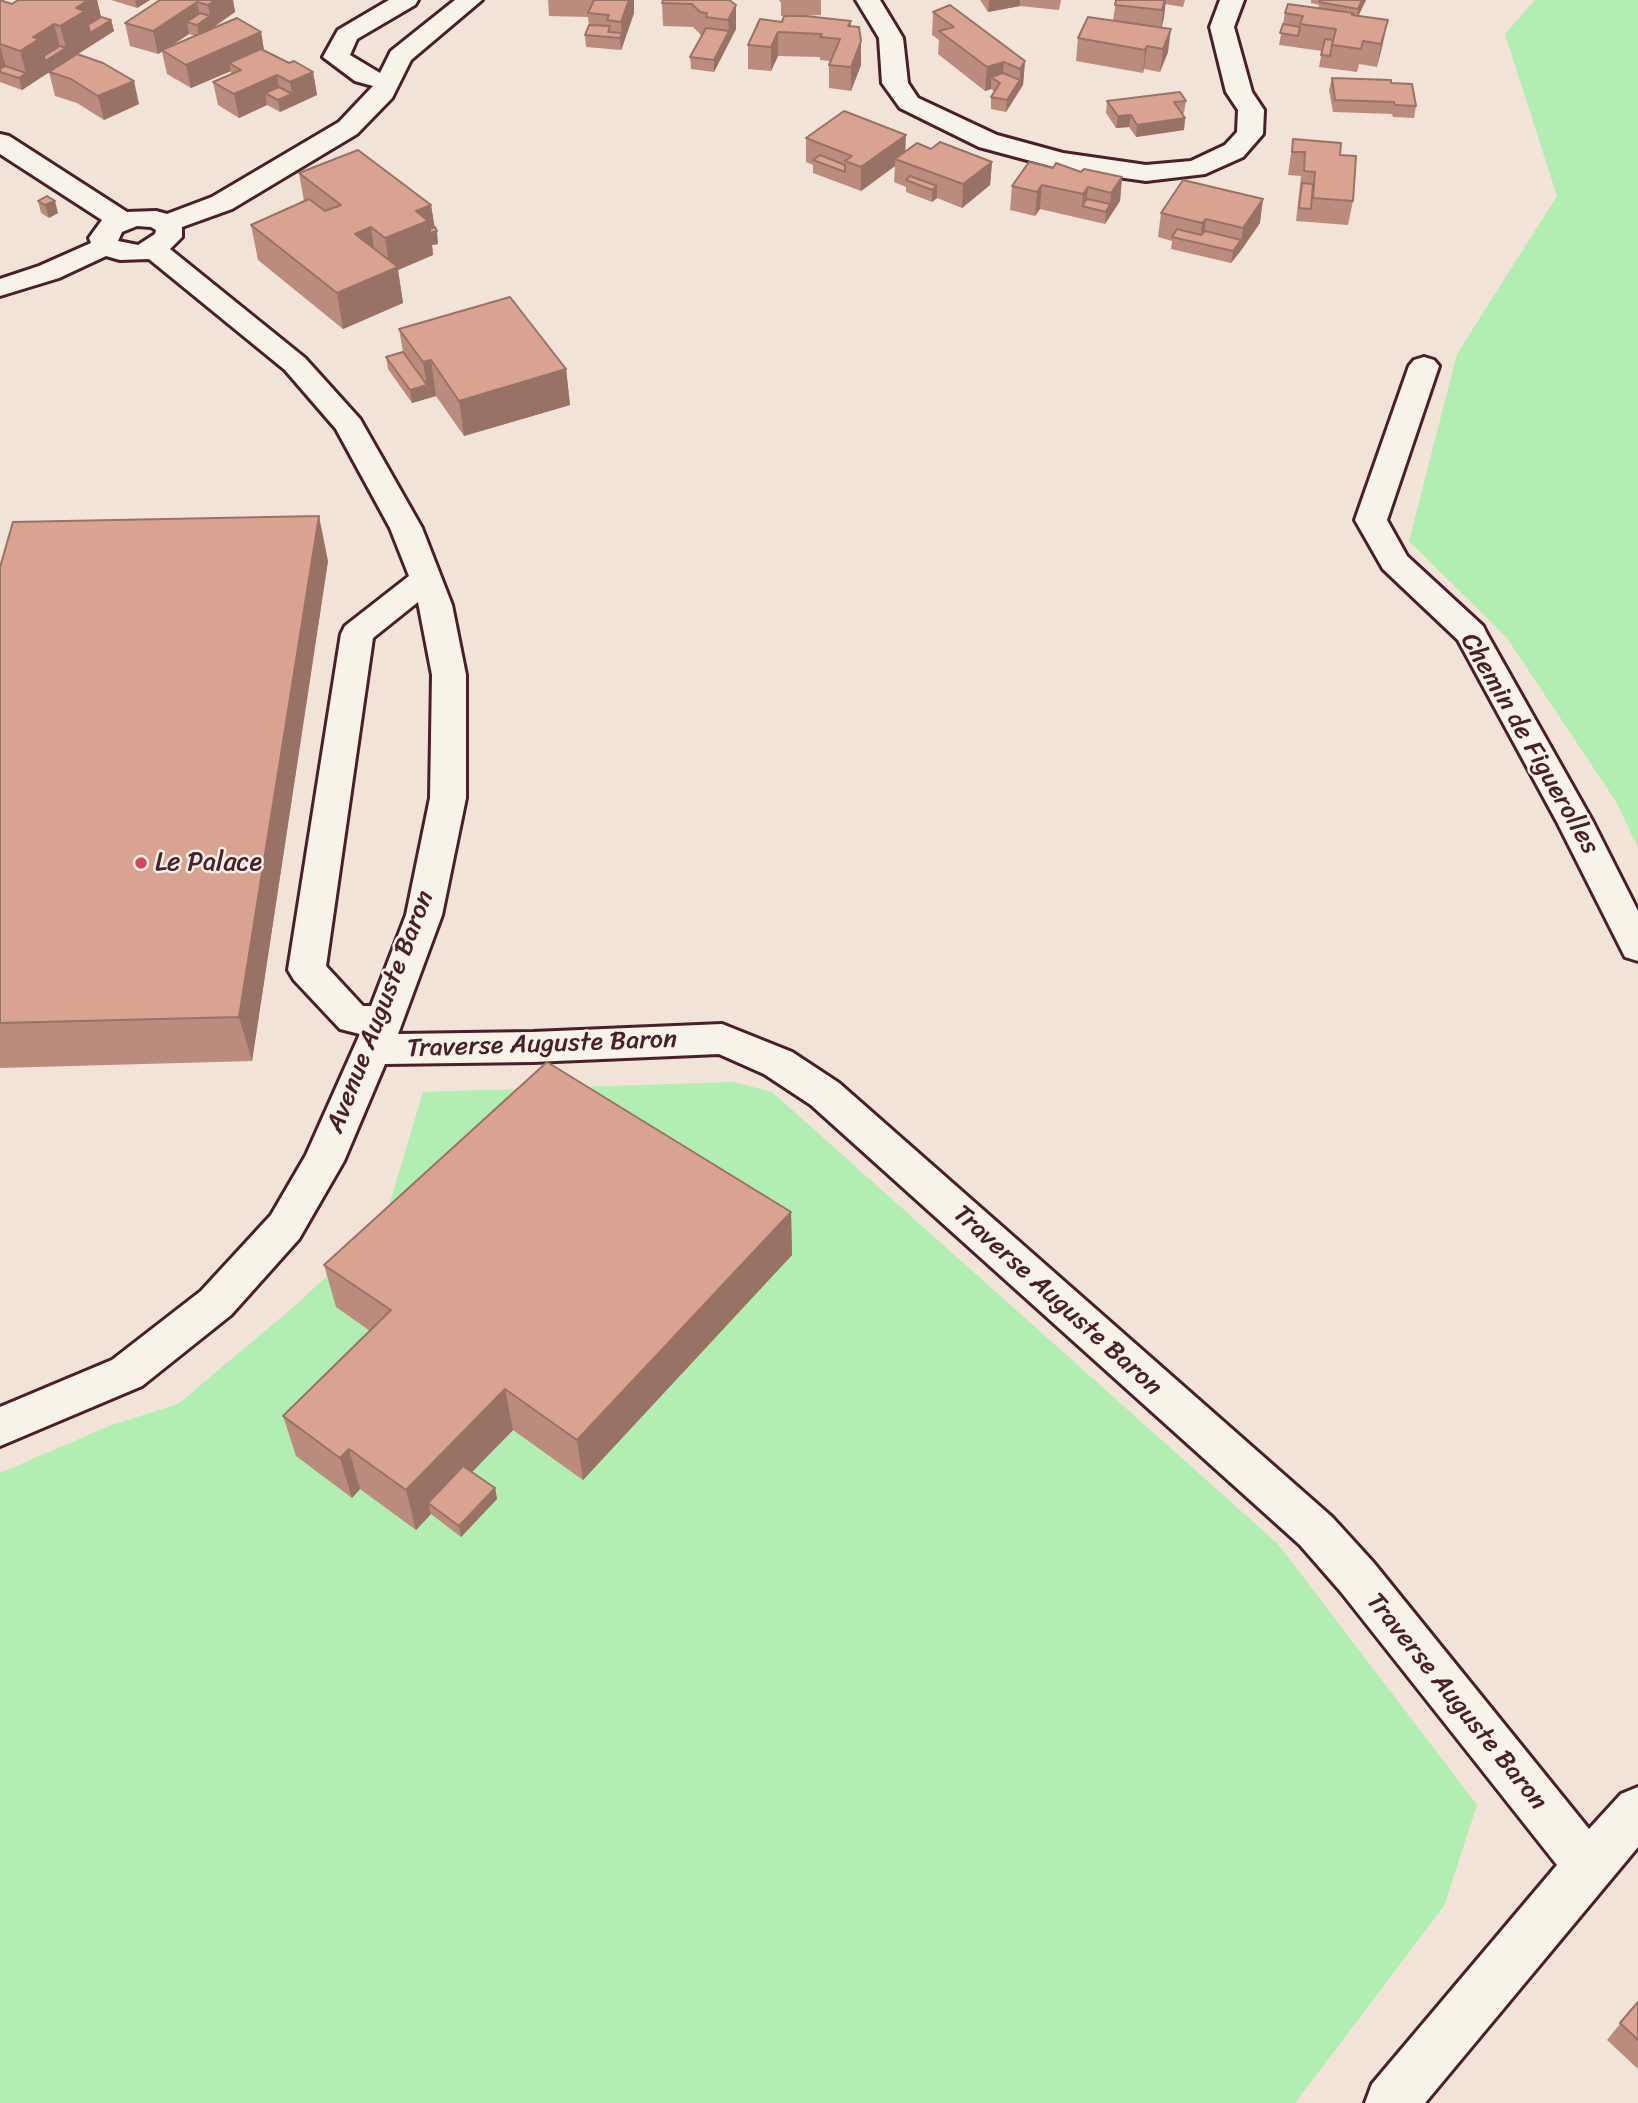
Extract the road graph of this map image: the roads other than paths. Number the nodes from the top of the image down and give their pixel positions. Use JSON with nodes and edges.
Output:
{"nodes":[{"id":1,"x":406,"y":0,"type":"edge"},
{"id":2,"x":470,"y":0,"type":"edge"},
{"id":3,"x":868,"y":0,"type":"edge"},
{"id":4,"x":1233,"y":0,"type":"edge"},
{"id":5,"x":389,"y":83,"type":"junction"},
{"id":6,"x":0,"y":142,"type":"edge"},
{"id":7,"x":122,"y":221,"type":"junction"},
{"id":8,"x":159,"y":237,"type":"junction"},
{"id":9,"x":106,"y":246,"type":"junction"},
{"id":10,"x":0,"y":288,"type":"edge"},
{"id":11,"x":1424,"y":366,"type":"dead end"},
{"id":12,"x":426,"y":579,"type":"junction"},
{"id":13,"x":1638,"y":947,"type":"edge"},
{"id":14,"x":379,"y":1035,"type":"junction"},
{"id":15,"x":0,"y":1427,"type":"edge"},
{"id":16,"x":1638,"y":1811,"type":"edge"},
{"id":17,"x":1588,"y":1866,"type":"junction"},
{"id":18,"x":1391,"y":2103,"type":"edge"}],
"edges":[{"from":1,"to":5,"type":"street"},
{"from":2,"to":5,"type":"street"},
{"from":3,"to":4,"type":"street"},
{"from":5,"to":8,"type":"street"},
{"from":6,"to":7,"type":"street"},
{"from":7,"to":8,"type":"street"},
{"from":7,"to":9,"type":"street"},
{"from":8,"to":9,"type":"street"},
{"from":8,"to":12,"type":"street","name":"Avenue Auguste Baron"},
{"from":9,"to":10,"type":"street"},
{"from":11,"to":13,"type":"street","name":"Chemin de Figuerolles"},
{"from":12,"to":14,"type":"street","name":"Avenue Auguste Baron"},
{"from":12,"to":14,"type":"street","name":"Traverse Auguste Baron"},
{"from":14,"to":15,"type":"street","name":"Avenue Auguste Baron"},
{"from":14,"to":17,"type":"street","name":"Traverse Auguste Baron"},
{"from":16,"to":17,"type":"street"},
{"from":17,"to":18,"type":"street"}]}
